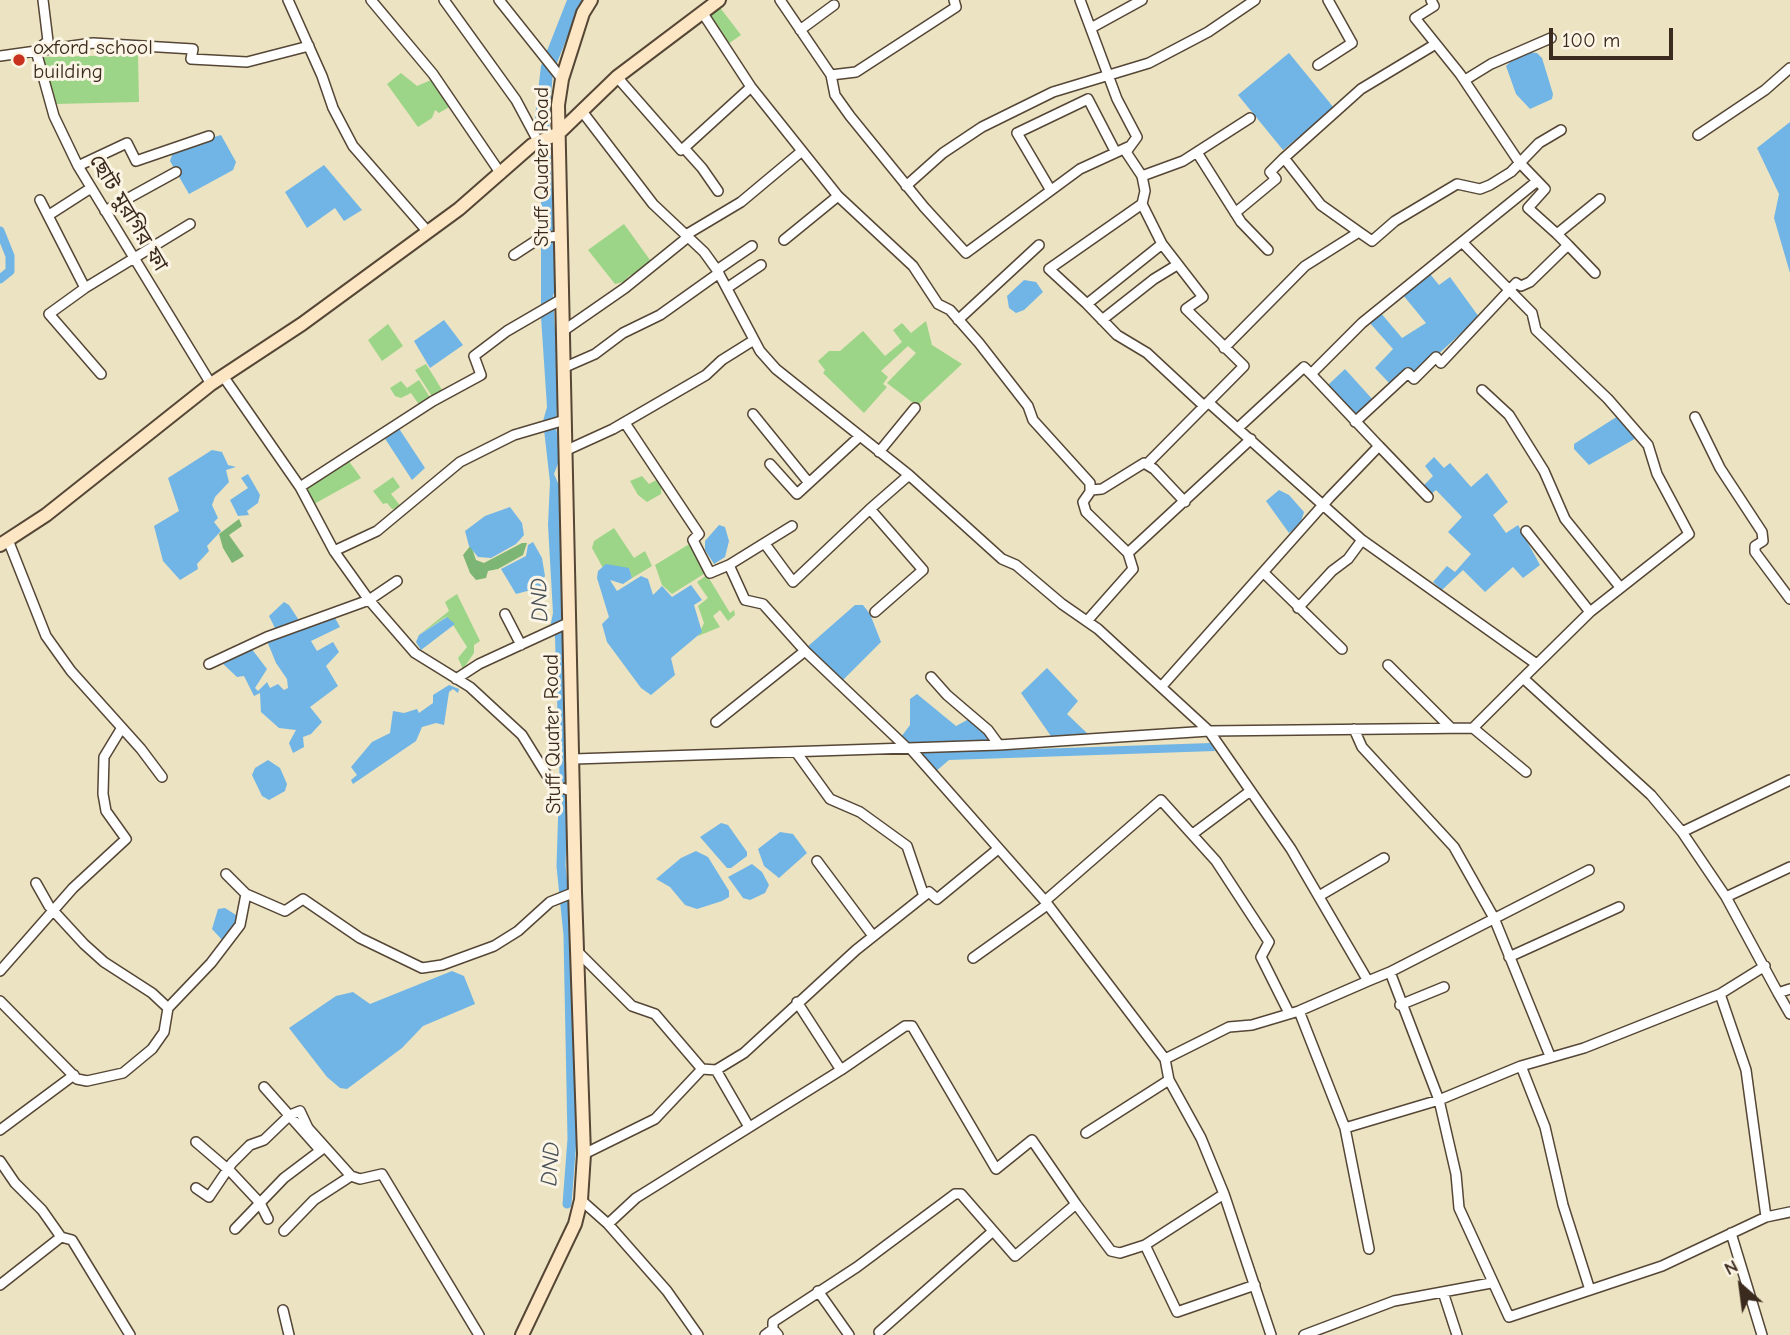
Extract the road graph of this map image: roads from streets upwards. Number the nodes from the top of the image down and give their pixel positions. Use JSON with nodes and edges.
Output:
{"nodes":[{"id":1,"x":43,"y":0,"type":"edge"},
{"id":2,"x":288,"y":0,"type":"edge"},
{"id":3,"x":371,"y":0,"type":"edge"},
{"id":4,"x":444,"y":0,"type":"edge"},
{"id":5,"x":499,"y":0,"type":"edge"},
{"id":6,"x":591,"y":0,"type":"edge"},
{"id":7,"x":719,"y":0,"type":"edge"},
{"id":8,"x":780,"y":0,"type":"edge"},
{"id":9,"x":954,"y":0,"type":"edge"},
{"id":10,"x":1080,"y":0,"type":"edge"},
{"id":11,"x":1142,"y":0,"type":"edge"},
{"id":12,"x":1255,"y":0,"type":"edge"},
{"id":13,"x":1328,"y":0,"type":"edge"},
{"id":14,"x":1431,"y":0,"type":"edge"},
{"id":15,"x":834,"y":5,"type":"dead end"},
{"id":16,"x":702,"y":12,"type":"junction"},
{"id":17,"x":1091,"y":28,"type":"junction"},
{"id":18,"x":800,"y":30,"type":"junction"},
{"id":19,"x":1551,"y":38,"type":"dead end"},
{"id":20,"x":1434,"y":45,"type":"junction"},
{"id":21,"x":309,"y":46,"type":"junction"},
{"id":22,"x":36,"y":51,"type":"junction"},
{"id":23,"x":0,"y":56,"type":"edge"},
{"id":24,"x":1318,"y":65,"type":"dead end"},
{"id":25,"x":1790,"y":68,"type":"edge"},
{"id":26,"x":831,"y":75,"type":"junction"},
{"id":27,"x":559,"y":76,"type":"junction"},
{"id":28,"x":617,"y":77,"type":"junction"},
{"id":29,"x":1108,"y":77,"type":"junction"},
{"id":30,"x":1465,"y":80,"type":"junction"},
{"id":31,"x":1080,"y":85,"type":"junction"},
{"id":32,"x":751,"y":87,"type":"junction"},
{"id":33,"x":1088,"y":99,"type":"junction"},
{"id":34,"x":582,"y":110,"type":"junction"},
{"id":35,"x":1250,"y":118,"type":"dead end"},
{"id":36,"x":1561,"y":130,"type":"dead end"},
{"id":37,"x":1698,"y":135,"type":"dead end"},
{"id":38,"x":209,"y":136,"type":"dead end"},
{"id":39,"x":545,"y":140,"type":"junction"},
{"id":40,"x":1128,"y":147,"type":"junction"},
{"id":41,"x":684,"y":148,"type":"junction"},
{"id":42,"x":802,"y":151,"type":"junction"},
{"id":43,"x":1115,"y":151,"type":"junction"},
{"id":44,"x":1198,"y":153,"type":"junction"},
{"id":45,"x":1284,"y":158,"type":"junction"},
{"id":46,"x":1519,"y":162,"type":"junction"},
{"id":47,"x":78,"y":166,"type":"junction"},
{"id":48,"x":176,"y":172,"type":"dead end"},
{"id":49,"x":501,"y":174,"type":"junction"},
{"id":50,"x":1142,"y":176,"type":"junction"},
{"id":51,"x":1536,"y":182,"type":"junction"},
{"id":52,"x":906,"y":186,"type":"junction"},
{"id":53,"x":91,"y":188,"type":"junction"},
{"id":54,"x":1050,"y":189,"type":"junction"},
{"id":55,"x":718,"y":191,"type":"dead end"},
{"id":56,"x":838,"y":197,"type":"junction"},
{"id":57,"x":1600,"y":199,"type":"dead end"},
{"id":58,"x":40,"y":200,"type":"dead end"},
{"id":59,"x":1142,"y":204,"type":"junction"},
{"id":60,"x":105,"y":211,"type":"junction"},
{"id":61,"x":1235,"y":213,"type":"junction"},
{"id":62,"x":49,"y":215,"type":"junction"},
{"id":63,"x":190,"y":223,"type":"dead end"},
{"id":64,"x":428,"y":232,"type":"junction"},
{"id":65,"x":1359,"y":232,"type":"junction"},
{"id":66,"x":1557,"y":234,"type":"junction"},
{"id":67,"x":558,"y":236,"type":"junction"},
{"id":68,"x":688,"y":237,"type":"junction"},
{"id":69,"x":784,"y":240,"type":"dead end"},
{"id":70,"x":1462,"y":242,"type":"junction"},
{"id":71,"x":1162,"y":244,"type":"junction"},
{"id":72,"x":1039,"y":245,"type":"dead end"},
{"id":73,"x":1567,"y":245,"type":"junction"},
{"id":74,"x":752,"y":246,"type":"dead end"},
{"id":75,"x":1268,"y":250,"type":"dead end"},
{"id":76,"x":514,"y":255,"type":"dead end"},
{"id":77,"x":134,"y":258,"type":"junction"},
{"id":78,"x":761,"y":265,"type":"dead end"},
{"id":79,"x":1177,"y":265,"type":"junction"},
{"id":80,"x":718,"y":271,"type":"junction"},
{"id":81,"x":1595,"y":273,"type":"dead end"},
{"id":82,"x":85,"y":288,"type":"junction"},
{"id":83,"x":727,"y":288,"type":"junction"},
{"id":84,"x":1509,"y":290,"type":"junction"},
{"id":85,"x":558,"y":301,"type":"junction"},
{"id":86,"x":1087,"y":304,"type":"junction"},
{"id":87,"x":958,"y":320,"type":"junction"},
{"id":88,"x":1102,"y":320,"type":"junction"},
{"id":89,"x":563,"y":331,"type":"junction"},
{"id":90,"x":754,"y":340,"type":"junction"},
{"id":91,"x":1224,"y":348,"type":"junction"},
{"id":92,"x":563,"y":368,"type":"junction"},
{"id":93,"x":100,"y":374,"type":"dead end"},
{"id":94,"x":1311,"y":374,"type":"junction"},
{"id":95,"x":223,"y":376,"type":"junction"},
{"id":96,"x":211,"y":384,"type":"junction"},
{"id":97,"x":1482,"y":390,"type":"dead end"},
{"id":98,"x":1206,"y":404,"type":"junction"},
{"id":99,"x":915,"y":408,"type":"dead end"},
{"id":100,"x":753,"y":414,"type":"dead end"},
{"id":101,"x":1695,"y":417,"type":"dead end"},
{"id":102,"x":561,"y":421,"type":"junction"},
{"id":103,"x":1355,"y":422,"type":"junction"},
{"id":104,"x":625,"y":423,"type":"junction"},
{"id":105,"x":1238,"y":428,"type":"junction"},
{"id":106,"x":859,"y":437,"type":"junction"},
{"id":107,"x":1251,"y":439,"type":"junction"},
{"id":108,"x":1379,"y":446,"type":"junction"},
{"id":109,"x":567,"y":450,"type":"junction"},
{"id":110,"x":879,"y":452,"type":"junction"},
{"id":111,"x":769,"y":464,"type":"dead end"},
{"id":112,"x":1147,"y":464,"type":"junction"},
{"id":113,"x":909,"y":475,"type":"junction"},
{"id":114,"x":809,"y":483,"type":"junction"},
{"id":115,"x":300,"y":487,"type":"junction"},
{"id":116,"x":1091,"y":490,"type":"junction"},
{"id":117,"x":1428,"y":497,"type":"dead end"},
{"id":118,"x":1185,"y":502,"type":"junction"},
{"id":119,"x":1325,"y":504,"type":"junction"},
{"id":120,"x":870,"y":509,"type":"junction"},
{"id":121,"x":792,"y":526,"type":"dead end"},
{"id":122,"x":1526,"y":531,"type":"dead end"},
{"id":123,"x":1362,"y":540,"type":"junction"},
{"id":124,"x":4,"y":543,"type":"edge"},
{"id":125,"x":765,"y":544,"type":"junction"},
{"id":126,"x":334,"y":551,"type":"junction"},
{"id":127,"x":1128,"y":554,"type":"junction"},
{"id":128,"x":729,"y":565,"type":"junction"},
{"id":129,"x":1264,"y":573,"type":"junction"},
{"id":130,"x":397,"y":581,"type":"dead end"},
{"id":131,"x":1620,"y":587,"type":"junction"},
{"id":132,"x":1790,"y":599,"type":"edge"},
{"id":133,"x":369,"y":600,"type":"junction"},
{"id":134,"x":1298,"y":608,"type":"junction"},
{"id":135,"x":875,"y":612,"type":"dead end"},
{"id":136,"x":1590,"y":612,"type":"junction"},
{"id":137,"x":505,"y":614,"type":"dead end"},
{"id":138,"x":1087,"y":621,"type":"junction"},
{"id":139,"x":567,"y":624,"type":"junction"},
{"id":140,"x":522,"y":645,"type":"junction"},
{"id":141,"x":1342,"y":649,"type":"dead end"},
{"id":142,"x":805,"y":651,"type":"junction"},
{"id":143,"x":1535,"y":663,"type":"junction"},
{"id":144,"x":209,"y":664,"type":"dead end"},
{"id":145,"x":1388,"y":665,"type":"dead end"},
{"id":146,"x":931,"y":677,"type":"dead end"},
{"id":147,"x":1524,"y":678,"type":"junction"},
{"id":148,"x":456,"y":679,"type":"junction"},
{"id":149,"x":1162,"y":687,"type":"junction"},
{"id":150,"x":716,"y":722,"type":"dead end"},
{"id":151,"x":1451,"y":728,"type":"junction"},
{"id":152,"x":1474,"y":728,"type":"junction"},
{"id":153,"x":121,"y":729,"type":"junction"},
{"id":154,"x":1354,"y":729,"type":"junction"},
{"id":155,"x":1209,"y":731,"type":"junction"},
{"id":156,"x":999,"y":745,"type":"junction"},
{"id":157,"x":908,"y":748,"type":"junction"},
{"id":158,"x":796,"y":752,"type":"junction"},
{"id":159,"x":574,"y":759,"type":"junction"},
{"id":160,"x":1526,"y":772,"type":"dead end"},
{"id":161,"x":162,"y":777,"type":"dead end"},
{"id":162,"x":1790,"y":780,"type":"edge"},
{"id":163,"x":571,"y":791,"type":"junction"},
{"id":164,"x":1250,"y":792,"type":"junction"},
{"id":165,"x":1682,"y":832,"type":"junction"},
{"id":166,"x":1194,"y":833,"type":"junction"},
{"id":167,"x":998,"y":849,"type":"junction"},
{"id":168,"x":1384,"y":858,"type":"dead end"},
{"id":169,"x":817,"y":861,"type":"dead end"},
{"id":170,"x":1790,"y":867,"type":"edge"},
{"id":171,"x":1590,"y":870,"type":"dead end"},
{"id":172,"x":226,"y":874,"type":"dead end"},
{"id":173,"x":36,"y":883,"type":"dead end"},
{"id":174,"x":246,"y":894,"type":"junction"},
{"id":175,"x":566,"y":895,"type":"junction"},
{"id":176,"x":924,"y":896,"type":"junction"},
{"id":177,"x":1320,"y":896,"type":"junction"},
{"id":178,"x":1726,"y":897,"type":"junction"},
{"id":179,"x":1046,"y":903,"type":"junction"},
{"id":180,"x":1619,"y":907,"type":"dead end"},
{"id":181,"x":53,"y":911,"type":"junction"},
{"id":182,"x":1494,"y":918,"type":"junction"},
{"id":183,"x":873,"y":936,"type":"junction"},
{"id":184,"x":577,"y":951,"type":"junction"},
{"id":185,"x":1509,"y":957,"type":"junction"},
{"id":186,"x":973,"y":958,"type":"dead end"},
{"id":187,"x":1766,"y":965,"type":"junction"},
{"id":188,"x":0,"y":971,"type":"edge"},
{"id":189,"x":1390,"y":972,"type":"junction"},
{"id":190,"x":1368,"y":981,"type":"junction"},
{"id":191,"x":1444,"y":987,"type":"dead end"},
{"id":192,"x":1790,"y":989,"type":"edge"},
{"id":193,"x":1778,"y":993,"type":"junction"},
{"id":194,"x":1720,"y":994,"type":"junction"},
{"id":195,"x":0,"y":1001,"type":"edge"},
{"id":196,"x":797,"y":1002,"type":"junction"},
{"id":197,"x":1400,"y":1005,"type":"junction"},
{"id":198,"x":168,"y":1009,"type":"junction"},
{"id":199,"x":1294,"y":1012,"type":"junction"},
{"id":200,"x":1790,"y":1014,"type":"edge"},
{"id":201,"x":1550,"y":1056,"type":"junction"},
{"id":202,"x":1165,"y":1059,"type":"junction"},
{"id":203,"x":1521,"y":1066,"type":"junction"},
{"id":204,"x":702,"y":1069,"type":"junction"},
{"id":205,"x":716,"y":1070,"type":"junction"},
{"id":206,"x":841,"y":1070,"type":"junction"},
{"id":207,"x":74,"y":1074,"type":"junction"},
{"id":208,"x":1169,"y":1080,"type":"junction"},
{"id":209,"x":264,"y":1087,"type":"dead end"},
{"id":210,"x":1439,"y":1100,"type":"junction"},
{"id":211,"x":290,"y":1115,"type":"junction"},
{"id":212,"x":748,"y":1127,"type":"junction"},
{"id":213,"x":1345,"y":1128,"type":"junction"},
{"id":214,"x":0,"y":1129,"type":"edge"},
{"id":215,"x":1086,"y":1133,"type":"dead end"},
{"id":216,"x":196,"y":1142,"type":"dead end"},
{"id":217,"x":322,"y":1149,"type":"junction"},
{"id":218,"x":584,"y":1154,"type":"junction"},
{"id":219,"x":0,"y":1161,"type":"edge"},
{"id":220,"x":351,"y":1176,"type":"junction"},
{"id":221,"x":196,"y":1188,"type":"dead end"},
{"id":222,"x":1224,"y":1194,"type":"junction"},
{"id":223,"x":581,"y":1200,"type":"junction"},
{"id":224,"x":260,"y":1203,"type":"junction"},
{"id":225,"x":1076,"y":1204,"type":"junction"},
{"id":226,"x":1790,"y":1212,"type":"edge"},
{"id":227,"x":1766,"y":1217,"type":"junction"},
{"id":228,"x":268,"y":1219,"type":"dead end"},
{"id":229,"x":608,"y":1224,"type":"junction"},
{"id":230,"x":235,"y":1229,"type":"dead end"},
{"id":231,"x":284,"y":1231,"type":"dead end"},
{"id":232,"x":992,"y":1232,"type":"junction"},
{"id":233,"x":1731,"y":1233,"type":"junction"},
{"id":234,"x":61,"y":1237,"type":"junction"},
{"id":235,"x":1145,"y":1245,"type":"junction"},
{"id":236,"x":1368,"y":1249,"type":"dead end"},
{"id":237,"x":1491,"y":1283,"type":"junction"},
{"id":238,"x":0,"y":1284,"type":"edge"},
{"id":239,"x":1255,"y":1285,"type":"junction"},
{"id":240,"x":1590,"y":1290,"type":"junction"},
{"id":241,"x":818,"y":1291,"type":"junction"},
{"id":242,"x":1443,"y":1292,"type":"junction"},
{"id":243,"x":283,"y":1310,"type":"dead end"},
{"id":244,"x":772,"y":1333,"type":"edge"},
{"id":245,"x":878,"y":1334,"type":"edge"},
{"id":246,"x":130,"y":1335,"type":"edge"},
{"id":247,"x":289,"y":1335,"type":"edge"},
{"id":248,"x":479,"y":1335,"type":"edge"},
{"id":249,"x":522,"y":1335,"type":"edge"},
{"id":250,"x":698,"y":1335,"type":"edge"},
{"id":251,"x":849,"y":1335,"type":"edge"},
{"id":252,"x":1271,"y":1335,"type":"edge"},
{"id":253,"x":1304,"y":1335,"type":"edge"},
{"id":254,"x":1457,"y":1335,"type":"edge"},
{"id":255,"x":1762,"y":1335,"type":"edge"}],
"edges":[{"from":1,"to":22,"type":"street"},
{"from":2,"to":21,"type":"street"},
{"from":3,"to":49,"type":"street"},
{"from":4,"to":39,"type":"street"},
{"from":5,"to":27,"type":"street"},
{"from":6,"to":27,"type":"street","name":"Stuff Quater Road"},
{"from":7,"to":16,"type":"street"},
{"from":8,"to":18,"type":"street"},
{"from":9,"to":26,"type":"street"},
{"from":10,"to":17,"type":"street"},
{"from":11,"to":17,"type":"street"},
{"from":12,"to":29,"type":"street"},
{"from":13,"to":24,"type":"street"},
{"from":14,"to":20,"type":"street"},
{"from":15,"to":18,"type":"street"},
{"from":16,"to":28,"type":"street"},
{"from":16,"to":32,"type":"street"},
{"from":17,"to":29,"type":"street"},
{"from":18,"to":26,"type":"street"},
{"from":19,"to":30,"type":"street"},
{"from":20,"to":30,"type":"street"},
{"from":20,"to":45,"type":"street"},
{"from":21,"to":22,"type":"street"},
{"from":21,"to":64,"type":"street"},
{"from":22,"to":23,"type":"street"},
{"from":22,"to":47,"type":"street","name":"ছোট মুরগির ফা"},
{"from":25,"to":37,"type":"street"},
{"from":26,"to":52,"type":"street"},
{"from":27,"to":39,"type":"street","name":"Stuff Quater Road"},
{"from":28,"to":34,"type":"street"},
{"from":28,"to":41,"type":"street"},
{"from":29,"to":31,"type":"street"},
{"from":29,"to":40,"type":"street"},
{"from":30,"to":46,"type":"street"},
{"from":31,"to":33,"type":"street"},
{"from":31,"to":52,"type":"street"},
{"from":32,"to":41,"type":"street"},
{"from":32,"to":42,"type":"street"},
{"from":33,"to":43,"type":"street"},
{"from":33,"to":54,"type":"street"},
{"from":34,"to":39,"type":"street"},
{"from":34,"to":68,"type":"street"},
{"from":35,"to":44,"type":"street"},
{"from":36,"to":46,"type":"street"},
{"from":38,"to":47,"type":"street"},
{"from":39,"to":49,"type":"street"},
{"from":39,"to":67,"type":"street","name":"Stuff Quater Road"},
{"from":40,"to":43,"type":"street"},
{"from":40,"to":50,"type":"street"},
{"from":41,"to":55,"type":"street"},
{"from":42,"to":56,"type":"street"},
{"from":42,"to":68,"type":"street"},
{"from":43,"to":54,"type":"street"},
{"from":44,"to":50,"type":"street"},
{"from":44,"to":61,"type":"street"},
{"from":45,"to":61,"type":"street"},
{"from":45,"to":65,"type":"street"},
{"from":46,"to":51,"type":"street"},
{"from":46,"to":65,"type":"street"},
{"from":47,"to":53,"type":"street","name":"ছোট মুরগির ফা"},
{"from":48,"to":60,"type":"street"},
{"from":49,"to":64,"type":"street"},
{"from":50,"to":59,"type":"street"},
{"from":51,"to":66,"type":"street"},
{"from":51,"to":70,"type":"street"},
{"from":52,"to":54,"type":"street"},
{"from":53,"to":60,"type":"street","name":"ছোট মুরগির ফা"},
{"from":53,"to":62,"type":"street"},
{"from":56,"to":69,"type":"street"},
{"from":56,"to":87,"type":"street"},
{"from":57,"to":66,"type":"street"},
{"from":58,"to":62,"type":"street"},
{"from":59,"to":71,"type":"street"},
{"from":59,"to":86,"type":"street"},
{"from":60,"to":77,"type":"street","name":"ছোট মুরগির ফা"},
{"from":61,"to":75,"type":"street"},
{"from":62,"to":82,"type":"street"},
{"from":63,"to":77,"type":"street"},
{"from":64,"to":95,"type":"street"},
{"from":65,"to":91,"type":"street"},
{"from":66,"to":73,"type":"street"},
{"from":67,"to":76,"type":"street"},
{"from":67,"to":85,"type":"street","name":"Stuff Quater Road"},
{"from":68,"to":80,"type":"street"},
{"from":68,"to":89,"type":"street"},
{"from":70,"to":84,"type":"street"},
{"from":70,"to":94,"type":"street"},
{"from":71,"to":79,"type":"street"},
{"from":71,"to":86,"type":"street"},
{"from":72,"to":87,"type":"street"},
{"from":73,"to":81,"type":"street"},
{"from":73,"to":84,"type":"street"},
{"from":74,"to":80,"type":"street"},
{"from":77,"to":82,"type":"street"},
{"from":77,"to":96,"type":"street","name":"ছোট মুরগির ফা"},
{"from":78,"to":83,"type":"street"},
{"from":79,"to":88,"type":"street"},
{"from":79,"to":91,"type":"street"},
{"from":80,"to":83,"type":"street"},
{"from":80,"to":92,"type":"street"},
{"from":82,"to":93,"type":"street"},
{"from":83,"to":90,"type":"street"},
{"from":84,"to":103,"type":"street"},
{"from":84,"to":131,"type":"street"},
{"from":85,"to":89,"type":"street","name":"Stuff Quater Road"},
{"from":85,"to":115,"type":"street"},
{"from":86,"to":88,"type":"street"},
{"from":87,"to":116,"type":"street"},
{"from":88,"to":98,"type":"street"},
{"from":89,"to":92,"type":"street","name":"Stuff Quater Road"},
{"from":90,"to":104,"type":"street"},
{"from":90,"to":106,"type":"street"},
{"from":91,"to":98,"type":"street"},
{"from":92,"to":102,"type":"street","name":"Stuff Quater Road"},
{"from":94,"to":103,"type":"street"},
{"from":94,"to":105,"type":"street"},
{"from":95,"to":96,"type":"street"},
{"from":95,"to":115,"type":"street"},
{"from":96,"to":124,"type":"street"},
{"from":97,"to":131,"type":"street"},
{"from":98,"to":105,"type":"street"},
{"from":98,"to":112,"type":"street"},
{"from":99,"to":110,"type":"street"},
{"from":100,"to":114,"type":"street"},
{"from":101,"to":132,"type":"street"},
{"from":102,"to":109,"type":"street","name":"Stuff Quater Road"},
{"from":102,"to":126,"type":"street"},
{"from":103,"to":108,"type":"street"},
{"from":104,"to":109,"type":"street"},
{"from":104,"to":128,"type":"street"},
{"from":105,"to":107,"type":"street"},
{"from":106,"to":110,"type":"street"},
{"from":106,"to":114,"type":"street"},
{"from":107,"to":118,"type":"street"},
{"from":107,"to":119,"type":"street"},
{"from":108,"to":117,"type":"street"},
{"from":108,"to":119,"type":"street"},
{"from":109,"to":139,"type":"street","name":"Stuff Quater Road"},
{"from":110,"to":113,"type":"street"},
{"from":111,"to":114,"type":"street"},
{"from":112,"to":116,"type":"street"},
{"from":112,"to":118,"type":"street"},
{"from":113,"to":120,"type":"street"},
{"from":113,"to":138,"type":"street"},
{"from":115,"to":126,"type":"street"},
{"from":116,"to":127,"type":"street"},
{"from":118,"to":127,"type":"street"},
{"from":119,"to":123,"type":"street"},
{"from":119,"to":129,"type":"street"},
{"from":120,"to":125,"type":"street"},
{"from":120,"to":135,"type":"street"},
{"from":121,"to":125,"type":"street"},
{"from":122,"to":136,"type":"street"},
{"from":123,"to":134,"type":"street"},
{"from":123,"to":143,"type":"street"},
{"from":124,"to":153,"type":"street"},
{"from":125,"to":128,"type":"street"},
{"from":126,"to":133,"type":"street"},
{"from":127,"to":138,"type":"street"},
{"from":128,"to":142,"type":"street"},
{"from":129,"to":134,"type":"street"},
{"from":129,"to":149,"type":"street"},
{"from":130,"to":133,"type":"street"},
{"from":131,"to":136,"type":"street"},
{"from":133,"to":144,"type":"street"},
{"from":133,"to":148,"type":"street"},
{"from":134,"to":141,"type":"street"},
{"from":136,"to":143,"type":"street"},
{"from":137,"to":140,"type":"street"},
{"from":138,"to":149,"type":"street"},
{"from":139,"to":140,"type":"street"},
{"from":139,"to":159,"type":"street","name":"Stuff Quater Road"},
{"from":140,"to":148,"type":"street"},
{"from":142,"to":150,"type":"street"},
{"from":142,"to":157,"type":"street"},
{"from":143,"to":147,"type":"street"},
{"from":145,"to":151,"type":"street"},
{"from":146,"to":156,"type":"street"},
{"from":147,"to":152,"type":"street"},
{"from":147,"to":165,"type":"street"},
{"from":148,"to":163,"type":"street"},
{"from":149,"to":155,"type":"street"},
{"from":151,"to":152,"type":"street"},
{"from":151,"to":154,"type":"street"},
{"from":152,"to":160,"type":"street"},
{"from":153,"to":161,"type":"street"},
{"from":153,"to":181,"type":"street"},
{"from":154,"to":155,"type":"street"},
{"from":154,"to":182,"type":"street"},
{"from":155,"to":156,"type":"street"},
{"from":155,"to":164,"type":"street"},
{"from":156,"to":157,"type":"street"},
{"from":157,"to":158,"type":"street"},
{"from":157,"to":167,"type":"street"},
{"from":158,"to":159,"type":"street"},
{"from":158,"to":176,"type":"street"},
{"from":159,"to":163,"type":"street","name":"Stuff Quater Road"},
{"from":162,"to":165,"type":"street"},
{"from":163,"to":175,"type":"street","name":"Stuff Quater Road"},
{"from":164,"to":166,"type":"street"},
{"from":164,"to":177,"type":"street"},
{"from":165,"to":178,"type":"street"},
{"from":166,"to":179,"type":"street"},
{"from":166,"to":199,"type":"street"},
{"from":167,"to":176,"type":"street"},
{"from":167,"to":179,"type":"street"},
{"from":168,"to":177,"type":"street"},
{"from":169,"to":183,"type":"street"},
{"from":170,"to":178,"type":"street"},
{"from":171,"to":182,"type":"street"},
{"from":172,"to":174,"type":"street"},
{"from":173,"to":181,"type":"street"},
{"from":174,"to":175,"type":"street"},
{"from":174,"to":198,"type":"street"},
{"from":175,"to":184,"type":"street","name":"Stuff Quater Road"},
{"from":176,"to":183,"type":"street"},
{"from":177,"to":190,"type":"street"},
{"from":178,"to":187,"type":"street"},
{"from":179,"to":186,"type":"street"},
{"from":179,"to":202,"type":"street"},
{"from":180,"to":185,"type":"street"},
{"from":181,"to":188,"type":"street"},
{"from":181,"to":198,"type":"street"},
{"from":182,"to":185,"type":"street"},
{"from":182,"to":189,"type":"street"},
{"from":183,"to":196,"type":"street"},
{"from":184,"to":204,"type":"street"},
{"from":184,"to":218,"type":"street","name":"Stuff Quater Road"},
{"from":185,"to":201,"type":"street"},
{"from":187,"to":193,"type":"street"},
{"from":187,"to":194,"type":"street"},
{"from":189,"to":190,"type":"street"},
{"from":189,"to":197,"type":"street"},
{"from":190,"to":199,"type":"street"},
{"from":191,"to":197,"type":"street"},
{"from":192,"to":193,"type":"street"},
{"from":193,"to":200,"type":"street"},
{"from":194,"to":201,"type":"street"},
{"from":194,"to":227,"type":"street"},
{"from":195,"to":207,"type":"street"},
{"from":196,"to":205,"type":"street"},
{"from":196,"to":206,"type":"street"},
{"from":197,"to":210,"type":"street"},
{"from":198,"to":207,"type":"street"},
{"from":199,"to":202,"type":"street"},
{"from":199,"to":213,"type":"street"},
{"from":201,"to":203,"type":"street"},
{"from":202,"to":208,"type":"street"},
{"from":203,"to":210,"type":"street"},
{"from":203,"to":240,"type":"street"},
{"from":204,"to":205,"type":"street"},
{"from":204,"to":218,"type":"street"},
{"from":205,"to":212,"type":"street"},
{"from":206,"to":212,"type":"street"},
{"from":206,"to":225,"type":"street"},
{"from":207,"to":214,"type":"street"},
{"from":208,"to":215,"type":"street"},
{"from":208,"to":222,"type":"street"},
{"from":209,"to":211,"type":"street"},
{"from":210,"to":213,"type":"street"},
{"from":210,"to":237,"type":"street"},
{"from":211,"to":217,"type":"street"},
{"from":211,"to":221,"type":"street"},
{"from":212,"to":229,"type":"street"},
{"from":213,"to":236,"type":"street"},
{"from":216,"to":224,"type":"street"},
{"from":217,"to":220,"type":"street"},
{"from":217,"to":224,"type":"street"},
{"from":218,"to":223,"type":"street","name":"Stuff Quater Road"},
{"from":219,"to":234,"type":"street"},
{"from":220,"to":231,"type":"street"},
{"from":220,"to":248,"type":"street"},
{"from":222,"to":235,"type":"street"},
{"from":222,"to":239,"type":"street"},
{"from":223,"to":229,"type":"street"},
{"from":223,"to":249,"type":"street","name":"Stuff Quater Road"},
{"from":224,"to":228,"type":"street"},
{"from":224,"to":230,"type":"street"},
{"from":225,"to":232,"type":"street"},
{"from":225,"to":235,"type":"street"},
{"from":226,"to":227,"type":"street"},
{"from":227,"to":233,"type":"street"},
{"from":229,"to":250,"type":"street"},
{"from":232,"to":241,"type":"street"},
{"from":232,"to":245,"type":"street"},
{"from":233,"to":240,"type":"street"},
{"from":233,"to":255,"type":"street"},
{"from":234,"to":238,"type":"street"},
{"from":234,"to":246,"type":"street"},
{"from":235,"to":239,"type":"street"},
{"from":237,"to":240,"type":"street"},
{"from":237,"to":242,"type":"street"},
{"from":239,"to":252,"type":"street"},
{"from":241,"to":244,"type":"street"},
{"from":241,"to":251,"type":"street"},
{"from":242,"to":253,"type":"street"},
{"from":242,"to":254,"type":"street"},
{"from":243,"to":247,"type":"street"}]}
